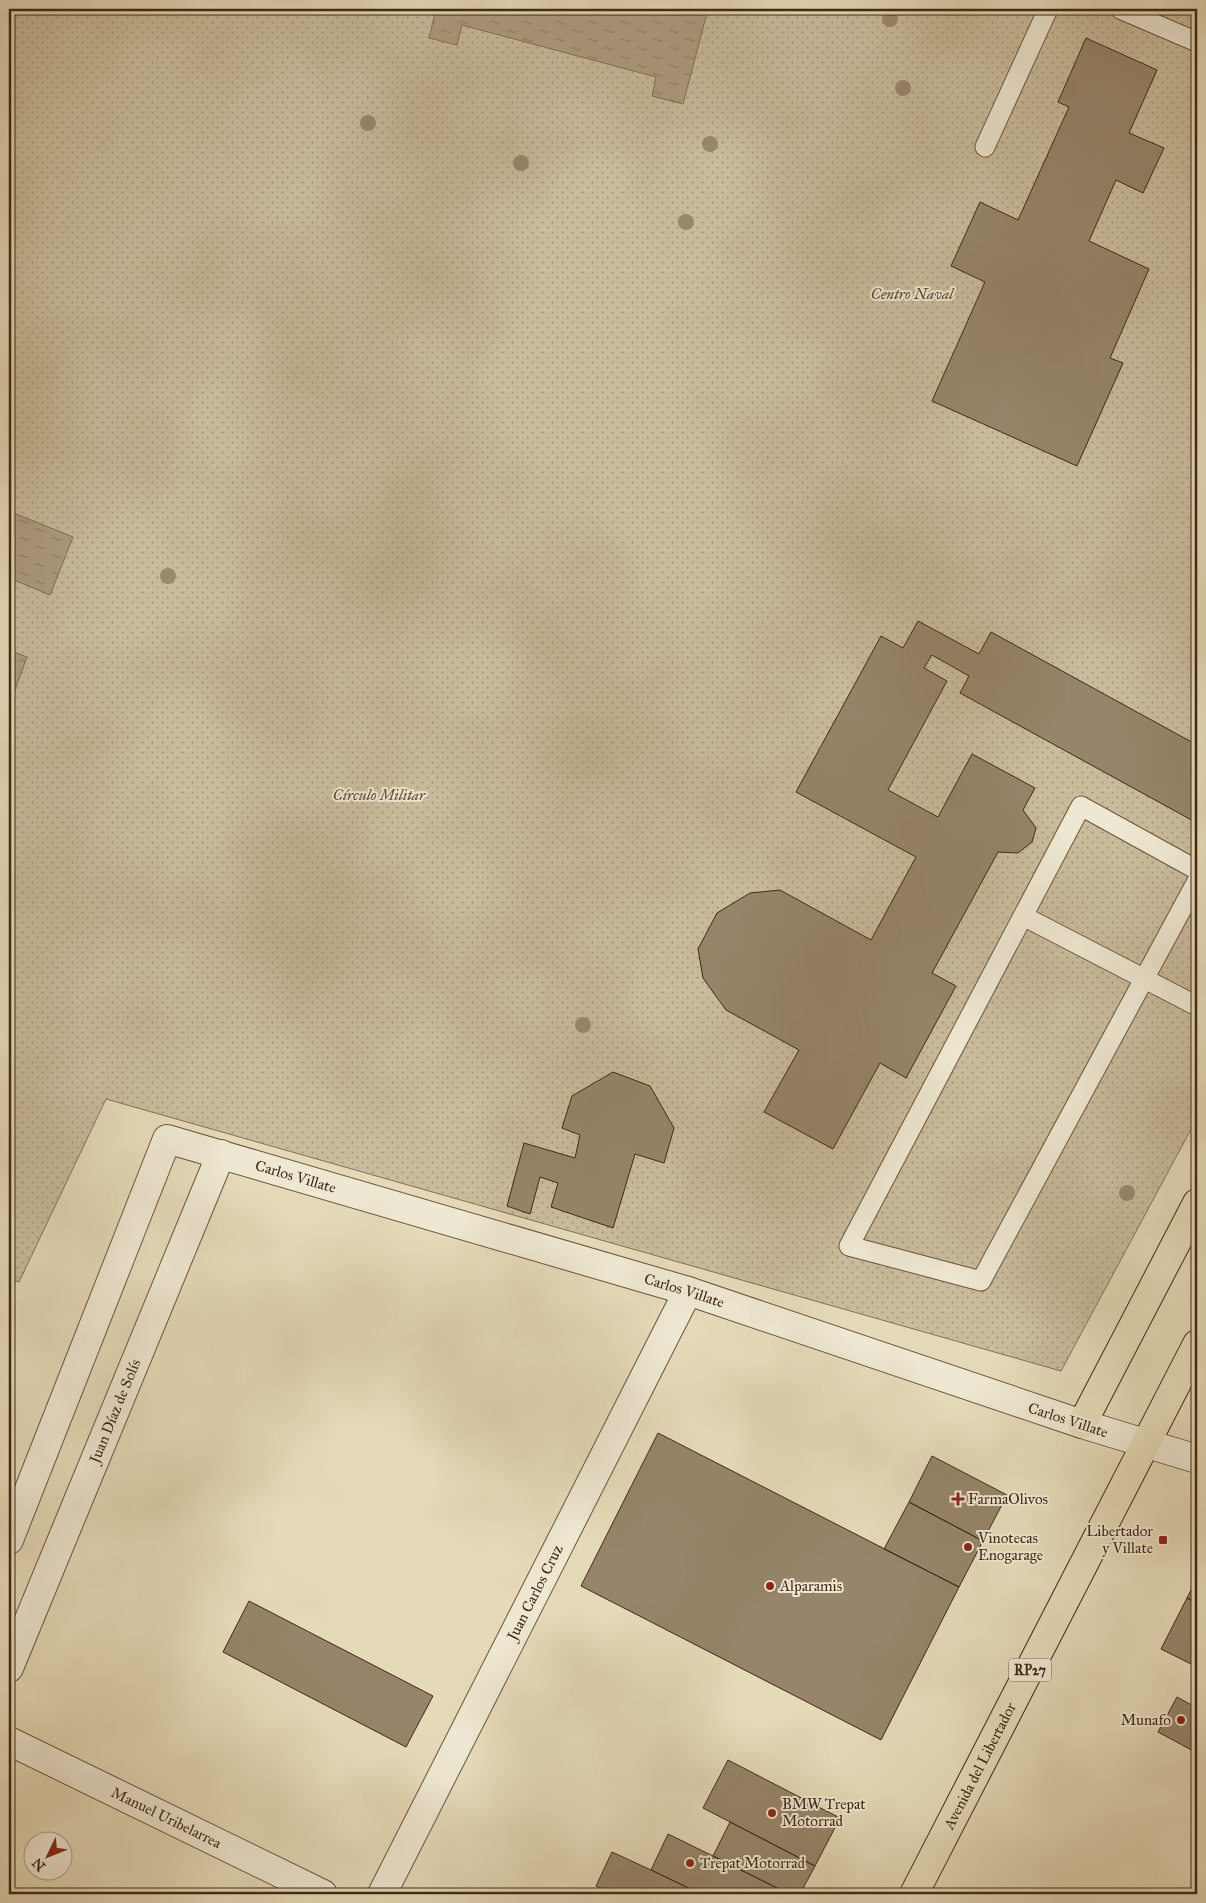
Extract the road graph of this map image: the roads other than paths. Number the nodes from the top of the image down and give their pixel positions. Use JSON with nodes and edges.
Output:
{"nodes":[{"id":1,"x":1048,"y":9,"type":"edge"},
{"id":2,"x":1120,"y":9,"type":"edge"},
{"id":3,"x":1197,"y":42,"type":"edge"},
{"id":4,"x":984,"y":147,"type":"dead end"},
{"id":5,"x":1197,"y":870,"type":"edge"},
{"id":6,"x":1197,"y":881,"type":"edge"},
{"id":7,"x":1023,"y":916,"type":"junction"},
{"id":8,"x":1144,"y":979,"type":"junction"},
{"id":9,"x":1197,"y":1006,"type":"edge"},
{"id":10,"x":221,"y":1154,"type":"junction"},
{"id":11,"x":1197,"y":1203,"type":"edge"},
{"id":12,"x":688,"y":1291,"type":"junction"},
{"id":13,"x":1197,"y":1344,"type":"edge"},
{"id":14,"x":1082,"y":1424,"type":"junction"},
{"id":15,"x":1146,"y":1445,"type":"junction"},
{"id":16,"x":1197,"y":1459,"type":"edge"},
{"id":17,"x":9,"y":1540,"type":"edge"},
{"id":18,"x":9,"y":1668,"type":"edge"},
{"id":19,"x":9,"y":1741,"type":"edge"},
{"id":20,"x":323,"y":1894,"type":"edge"},
{"id":21,"x":382,"y":1894,"type":"edge"},
{"id":22,"x":914,"y":1894,"type":"edge"}],
"edges":[{"from":1,"to":4,"type":"lane"},
{"from":2,"to":3,"type":"lane"},
{"from":5,"to":7,"type":"lane"},
{"from":6,"to":8,"type":"lane"},
{"from":7,"to":8,"type":"lane"},
{"from":7,"to":8,"type":"lane"},
{"from":8,"to":9,"type":"lane"},
{"from":10,"to":12,"type":"street","name":"Carlos Villate"},
{"from":10,"to":17,"type":"street","name":"Carlos Villate"},
{"from":10,"to":18,"type":"street","name":"Juan Díaz de Solís"},
{"from":11,"to":14,"type":"main road"},
{"from":12,"to":14,"type":"street","name":"Carlos Villate"},
{"from":12,"to":21,"type":"street","name":"Juan Carlos Cruz"},
{"from":13,"to":15,"type":"main road","name":"Avenida del Libertador","number":"RP27"},
{"from":14,"to":15,"type":"street","name":"Carlos Villate"},
{"from":15,"to":16,"type":"street","name":"Carlos Villate"},
{"from":15,"to":22,"type":"main road","name":"Avenida del Libertador","number":"RP27"},
{"from":19,"to":20,"type":"street","name":"Manuel Uribelarrea"}]}
